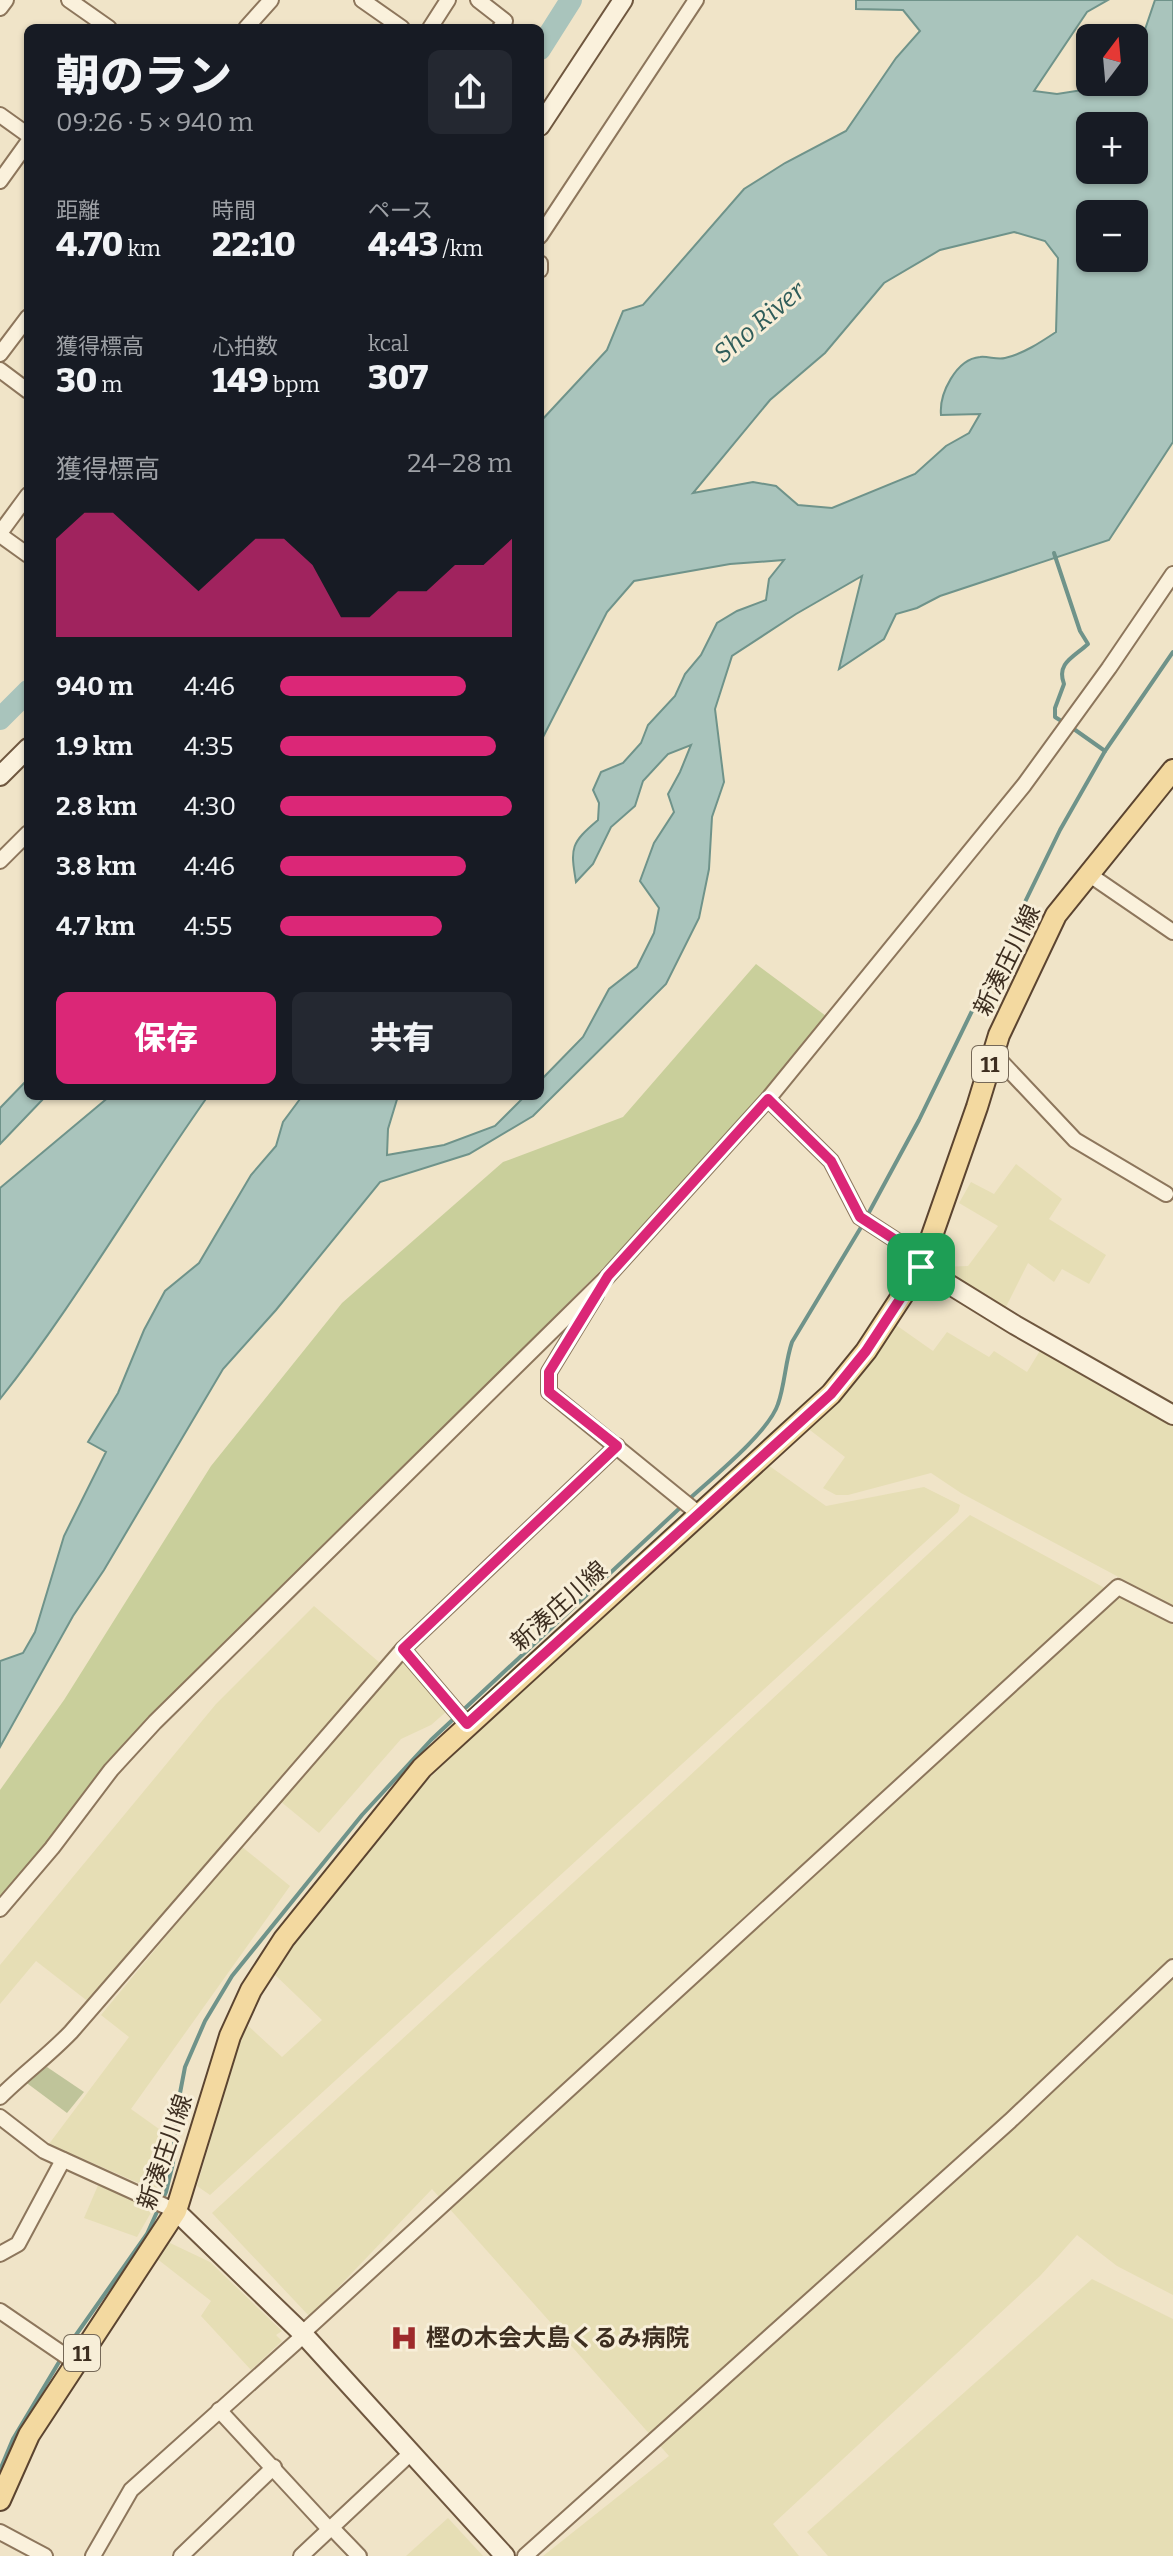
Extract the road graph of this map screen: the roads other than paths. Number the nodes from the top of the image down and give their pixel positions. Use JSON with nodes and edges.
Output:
{"nodes":[{"id":1,"x":6,"y":0,"type":"edge"},
{"id":2,"x":271,"y":0,"type":"edge"},
{"id":3,"x":362,"y":0,"type":"edge"},
{"id":4,"x":448,"y":0,"type":"edge"},
{"id":5,"x":478,"y":0,"type":"edge"},
{"id":6,"x":623,"y":0,"type":"edge"},
{"id":7,"x":696,"y":0,"type":"edge"},
{"id":8,"x":76,"y":2,"type":"edge"},
{"id":9,"x":0,"y":8,"type":"edge"},
{"id":10,"x":104,"y":24,"type":"edge"},
{"id":11,"x":254,"y":24,"type":"edge"},
{"id":12,"x":396,"y":24,"type":"edge"},
{"id":13,"x":433,"y":24,"type":"edge"},
{"id":14,"x":503,"y":24,"type":"edge"},
{"id":15,"x":0,"y":115,"type":"edge"},
{"id":16,"x":544,"y":120,"type":"edge"},
{"id":17,"x":24,"y":132,"type":"edge"},
{"id":18,"x":24,"y":148,"type":"edge"},
{"id":19,"x":0,"y":181,"type":"edge"},
{"id":20,"x":544,"y":230,"type":"edge"},
{"id":21,"x":24,"y":322,"type":"edge"},
{"id":22,"x":0,"y":354,"type":"edge"},
{"id":23,"x":0,"y":370,"type":"edge"},
{"id":24,"x":24,"y":388,"type":"edge"},
{"id":25,"x":24,"y":501,"type":"edge"},
{"id":26,"x":0,"y":534,"type":"edge"},
{"id":27,"x":24,"y":552,"type":"edge"},
{"id":28,"x":1173,"y":574,"type":"edge"},
{"id":29,"x":24,"y":752,"type":"edge"},
{"id":30,"x":1173,"y":770,"type":"edge"},
{"id":31,"x":0,"y":776,"type":"edge"},
{"id":32,"x":24,"y":837,"type":"edge"},
{"id":33,"x":0,"y":861,"type":"edge"},
{"id":34,"x":1087,"y":873,"type":"junction"},
{"id":35,"x":1173,"y":932,"type":"edge"},
{"id":36,"x":993,"y":1053,"type":"junction"},
{"id":37,"x":768,"y":1099,"type":"junction"},
{"id":38,"x":1166,"y":1194,"type":"dead end"},
{"id":39,"x":921,"y":1267,"type":"junction"},
{"id":40,"x":608,"y":1276,"type":"junction"},
{"id":41,"x":1173,"y":1415,"type":"edge"},
{"id":42,"x":617,"y":1446,"type":"junction"},
{"id":43,"x":699,"y":1514,"type":"junction"},
{"id":44,"x":1173,"y":1615,"type":"edge"},
{"id":45,"x":403,"y":1649,"type":"junction"},
{"id":46,"x":467,"y":1724,"type":"junction"},
{"id":47,"x":0,"y":1909,"type":"edge"},
{"id":48,"x":1173,"y":1967,"type":"edge"},
{"id":49,"x":0,"y":2097,"type":"edge"},
{"id":50,"x":0,"y":2117,"type":"edge"},
{"id":51,"x":63,"y":2160,"type":"junction"},
{"id":52,"x":176,"y":2211,"type":"junction"},
{"id":53,"x":0,"y":2254,"type":"edge"},
{"id":54,"x":0,"y":2311,"type":"edge"},
{"id":55,"x":304,"y":2335,"type":"junction"},
{"id":56,"x":76,"y":2363,"type":"junction"},
{"id":57,"x":219,"y":2410,"type":"junction"},
{"id":58,"x":411,"y":2453,"type":"junction"},
{"id":59,"x":6,"y":2466,"type":"edge"},
{"id":60,"x":274,"y":2467,"type":"junction"},
{"id":61,"x":0,"y":2500,"type":"edge"},
{"id":62,"x":331,"y":2529,"type":"junction"},
{"id":63,"x":0,"y":2532,"type":"edge"},
{"id":64,"x":45,"y":2556,"type":"edge"},
{"id":65,"x":93,"y":2556,"type":"edge"},
{"id":66,"x":181,"y":2556,"type":"edge"},
{"id":67,"x":301,"y":2556,"type":"edge"},
{"id":68,"x":359,"y":2556,"type":"edge"},
{"id":69,"x":505,"y":2556,"type":"edge"},
{"id":70,"x":525,"y":2556,"type":"edge"}],
"edges":[{"from":1,"to":9,"type":"street"},
{"from":2,"to":11,"type":"street"},
{"from":3,"to":12,"type":"street"},
{"from":4,"to":13,"type":"street"},
{"from":5,"to":14,"type":"street"},
{"from":6,"to":16,"type":"street"},
{"from":7,"to":20,"type":"street"},
{"from":8,"to":10,"type":"street"},
{"from":15,"to":17,"type":"street"},
{"from":18,"to":19,"type":"street"},
{"from":21,"to":22,"type":"street"},
{"from":23,"to":24,"type":"street"},
{"from":25,"to":26,"type":"street"},
{"from":26,"to":27,"type":"street"},
{"from":28,"to":37,"type":"street"},
{"from":29,"to":31,"type":"street"},
{"from":30,"to":34,"type":"main road","name":"新湊庄川線","number":"11"},
{"from":32,"to":33,"type":"street"},
{"from":34,"to":35,"type":"street"},
{"from":34,"to":36,"type":"main road","name":"新湊庄川線","number":"11"},
{"from":36,"to":38,"type":"street"},
{"from":36,"to":39,"type":"main road","name":"新湊庄川線","number":"11"},
{"from":37,"to":39,"type":"street"},
{"from":37,"to":40,"type":"street"},
{"from":39,"to":41,"type":"street"},
{"from":39,"to":43,"type":"main road","name":"新湊庄川線","number":"11"},
{"from":40,"to":42,"type":"street"},
{"from":40,"to":47,"type":"street"},
{"from":42,"to":43,"type":"street"},
{"from":42,"to":45,"type":"street"},
{"from":43,"to":46,"type":"main road","name":"新湊庄川線","number":"11"},
{"from":44,"to":55,"type":"street"},
{"from":45,"to":46,"type":"street"},
{"from":45,"to":49,"type":"street"},
{"from":46,"to":52,"type":"main road","name":"新湊庄川線","number":"11"},
{"from":48,"to":70,"type":"street"},
{"from":50,"to":51,"type":"street"},
{"from":51,"to":52,"type":"street"},
{"from":51,"to":53,"type":"street"},
{"from":52,"to":55,"type":"street"},
{"from":52,"to":56,"type":"main road","name":"新湊庄川線","number":"11"},
{"from":54,"to":56,"type":"street"},
{"from":55,"to":57,"type":"street"},
{"from":55,"to":58,"type":"street"},
{"from":56,"to":59,"type":"main road","name":"新湊庄川線","number":"11"},
{"from":57,"to":60,"type":"street"},
{"from":57,"to":65,"type":"street"},
{"from":58,"to":62,"type":"street"},
{"from":58,"to":69,"type":"street"},
{"from":59,"to":61,"type":"main road","name":"新湊庄川線","number":"11"},
{"from":60,"to":62,"type":"street"},
{"from":60,"to":66,"type":"street"},
{"from":62,"to":67,"type":"street"},
{"from":62,"to":68,"type":"street"},
{"from":63,"to":64,"type":"street"}]}
